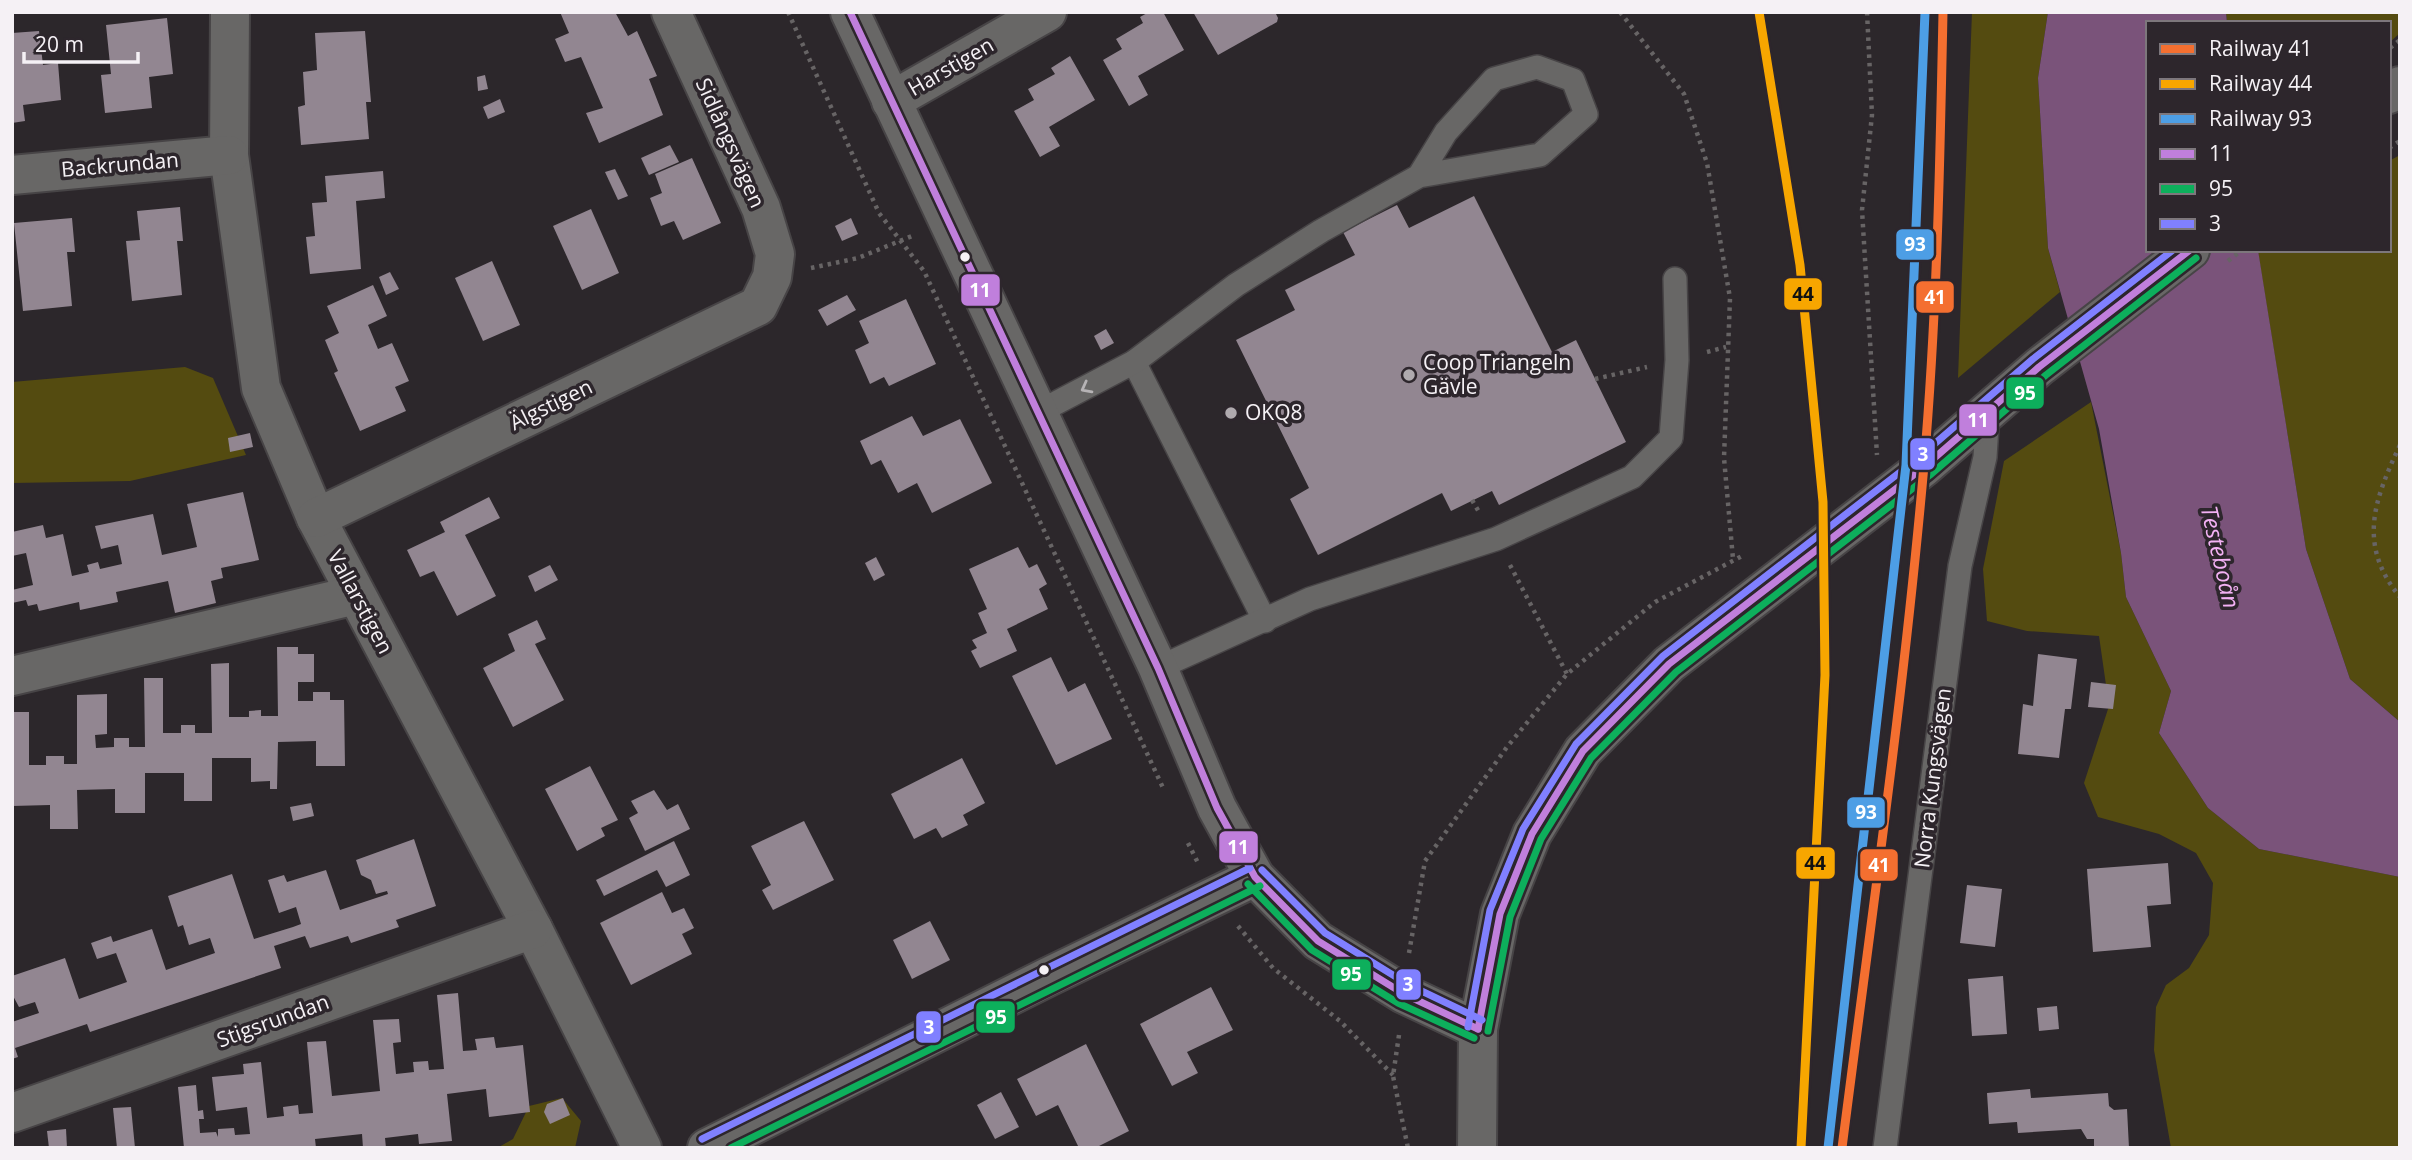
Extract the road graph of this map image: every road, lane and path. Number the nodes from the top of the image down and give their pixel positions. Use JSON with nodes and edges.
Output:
{"nodes":[{"id":1,"x":230,"y":12,"type":"edge"},
{"id":2,"x":671,"y":12,"type":"edge"},
{"id":3,"x":850,"y":12,"type":"edge"},
{"id":4,"x":1047,"y":12,"type":"edge"},
{"id":5,"x":1867,"y":12,"type":"edge"},
{"id":6,"x":891,"y":101,"type":"junction"},
{"id":7,"x":229,"y":155,"type":"junction"},
{"id":8,"x":12,"y":175,"type":"edge"},
{"id":9,"x":1419,"y":176,"type":"junction"},
{"id":10,"x":949,"y":220,"type":"junction"},
{"id":11,"x":2187,"y":252,"type":"edge"},
{"id":12,"x":772,"y":277,"type":"junction"},
{"id":13,"x":1675,"y":279,"type":"dead end"},
{"id":14,"x":1134,"y":362,"type":"junction"},
{"id":15,"x":1988,"y":410,"type":"junction"},
{"id":16,"x":1037,"y":413,"type":"junction"},
{"id":17,"x":2400,"y":445,"type":"edge"},
{"id":18,"x":1877,"y":463,"type":"dead end"},
{"id":19,"x":1472,"y":500,"type":"dead end"},
{"id":20,"x":316,"y":517,"type":"junction"},
{"id":21,"x":1496,"y":539,"type":"junction"},
{"id":22,"x":1733,"y":559,"type":"dead end"},
{"id":23,"x":356,"y":596,"type":"junction"},
{"id":24,"x":2400,"y":597,"type":"edge"},
{"id":25,"x":1265,"y":621,"type":"junction"},
{"id":26,"x":1158,"y":668,"type":"junction"},
{"id":27,"x":1567,"y":674,"type":"junction"},
{"id":28,"x":12,"y":676,"type":"edge"},
{"id":29,"x":1255,"y":877,"type":"junction"},
{"id":30,"x":533,"y":929,"type":"junction"},
{"id":31,"x":1405,"y":994,"type":"junction"},
{"id":32,"x":1478,"y":1029,"type":"junction"},
{"id":33,"x":12,"y":1113,"type":"edge"},
{"id":34,"x":642,"y":1148,"type":"edge"},
{"id":35,"x":707,"y":1148,"type":"edge"},
{"id":36,"x":1408,"y":1148,"type":"edge"},
{"id":37,"x":1477,"y":1148,"type":"edge"},
{"id":38,"x":1885,"y":1148,"type":"edge"}],
"edges":[{"from":1,"to":7,"type":"street","name":"Vallarstigen"},
{"from":2,"to":12,"type":"street","name":"Sidlångsvägen"},
{"from":3,"to":6,"type":"street"},
{"from":4,"to":6,"type":"street","name":"Harstigen"},
{"from":5,"to":18,"type":"path"},
{"from":6,"to":10,"type":"street"},
{"from":7,"to":8,"type":"street","name":"Backrundan"},
{"from":7,"to":20,"type":"street","name":"Vallarstigen"},
{"from":9,"to":9,"type":"lane"},
{"from":9,"to":14,"type":"lane"},
{"from":10,"to":12,"type":"path"},
{"from":10,"to":16,"type":"street"},
{"from":11,"to":15,"type":"street"},
{"from":12,"to":20,"type":"street","name":"Älgstigen"},
{"from":13,"to":21,"type":"lane"},
{"from":14,"to":16,"type":"lane","one_way":true},
{"from":14,"to":25,"type":"lane"},
{"from":15,"to":32,"type":"street"},
{"from":15,"to":38,"type":"lane","name":"Norra Kungsvägen"},
{"from":16,"to":26,"type":"street"},
{"from":17,"to":24,"type":"path"},
{"from":19,"to":21,"type":"path"},
{"from":20,"to":23,"type":"street","name":"Vallarstigen"},
{"from":21,"to":25,"type":"lane"},
{"from":21,"to":27,"type":"path"},
{"from":22,"to":27,"type":"path"},
{"from":23,"to":28,"type":"street"},
{"from":23,"to":30,"type":"street","name":"Vallarstigen"},
{"from":25,"to":26,"type":"lane"},
{"from":26,"to":29,"type":"street"},
{"from":27,"to":31,"type":"path"},
{"from":29,"to":31,"type":"street"},
{"from":29,"to":35,"type":"street"},
{"from":30,"to":33,"type":"street","name":"Stigsrundan"},
{"from":30,"to":34,"type":"street","name":"Vallarstigen"},
{"from":31,"to":32,"type":"street"},
{"from":31,"to":36,"type":"path"},
{"from":32,"to":37,"type":"street"}]}
